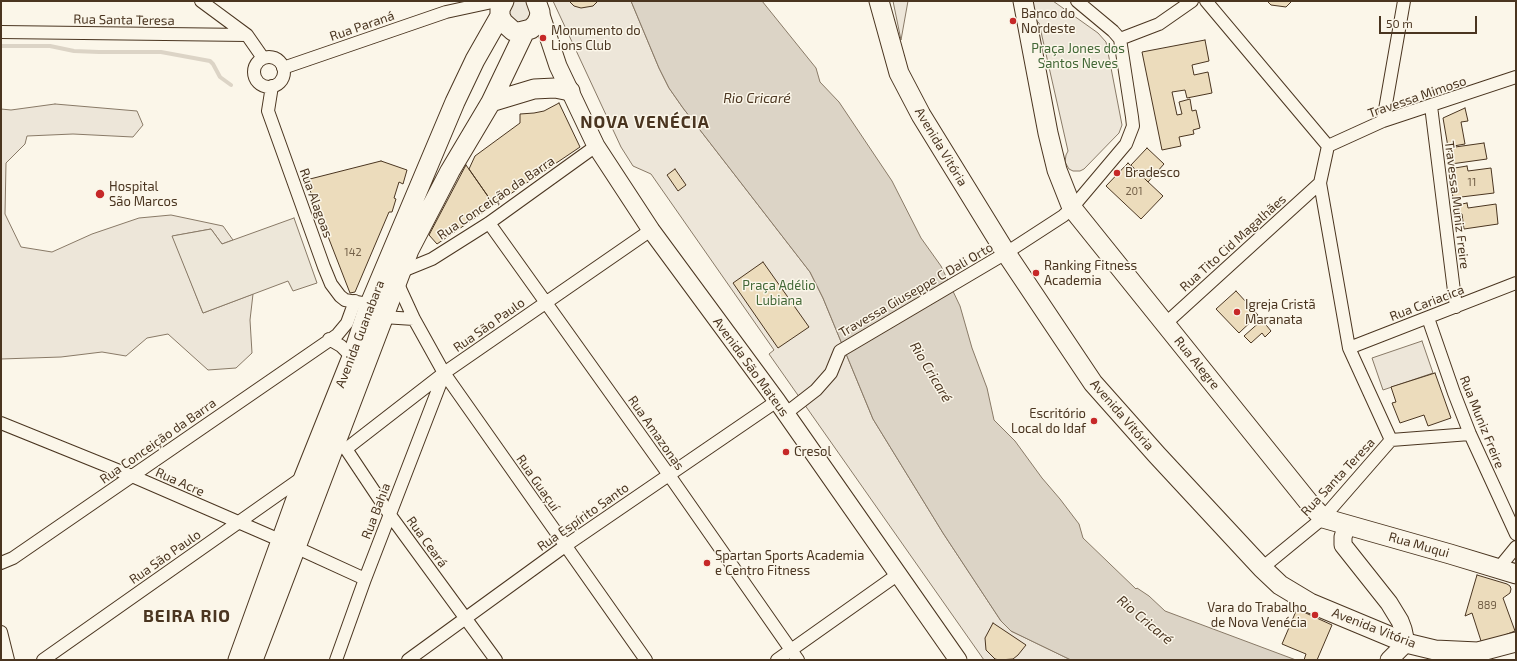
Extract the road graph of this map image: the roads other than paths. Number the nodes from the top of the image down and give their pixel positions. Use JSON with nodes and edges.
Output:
{"nodes":[{"id":1,"x":201,"y":1,"type":"edge"},
{"id":2,"x":879,"y":1,"type":"edge"},
{"id":3,"x":1023,"y":1,"type":"edge"},
{"id":4,"x":1077,"y":1,"type":"edge"},
{"id":5,"x":1192,"y":1,"type":"edge"},
{"id":6,"x":1206,"y":1,"type":"edge"},
{"id":7,"x":1404,"y":1,"type":"edge"},
{"id":8,"x":500,"y":8,"type":"edge"},
{"id":9,"x":533,"y":18,"type":"edge"},
{"id":10,"x":1,"y":32,"type":"edge"},
{"id":11,"x":247,"y":35,"type":"junction"},
{"id":12,"x":1120,"y":39,"type":"junction"},
{"id":13,"x":263,"y":58,"type":"junction"},
{"id":14,"x":283,"y":68,"type":"junction"},
{"id":15,"x":1516,"y":77,"type":"edge"},
{"id":16,"x":272,"y":86,"type":"junction"},
{"id":17,"x":570,"y":91,"type":"junction"},
{"id":18,"x":491,"y":102,"type":"junction"},
{"id":19,"x":1431,"y":106,"type":"junction"},
{"id":20,"x":1383,"y":121,"type":"junction"},
{"id":21,"x":596,"y":146,"type":"junction"},
{"id":22,"x":1328,"y":146,"type":"junction"},
{"id":23,"x":1320,"y":183,"type":"junction"},
{"id":24,"x":1072,"y":208,"type":"junction"},
{"id":25,"x":489,"y":223,"type":"junction"},
{"id":26,"x":651,"y":230,"type":"junction"},
{"id":27,"x":409,"y":250,"type":"junction"},
{"id":28,"x":1006,"y":253,"type":"junction"},
{"id":29,"x":432,"y":259,"type":"junction"},
{"id":30,"x":398,"y":277,"type":"junction"},
{"id":31,"x":1516,"y":283,"type":"edge"},
{"id":32,"x":546,"y":303,"type":"junction"},
{"id":33,"x":1456,"y":306,"type":"junction"},
{"id":34,"x":369,"y":308,"type":"junction"},
{"id":35,"x":1428,"y":318,"type":"junction"},
{"id":36,"x":414,"y":319,"type":"junction"},
{"id":37,"x":1165,"y":324,"type":"junction"},
{"id":38,"x":329,"y":339,"type":"junction"},
{"id":39,"x":1349,"y":348,"type":"junction"},
{"id":40,"x":840,"y":351,"type":"joint"},
{"id":41,"x":352,"y":357,"type":"junction"},
{"id":42,"x":444,"y":373,"type":"junction"},
{"id":43,"x":781,"y":407,"type":"junction"},
{"id":44,"x":1,"y":423,"type":"edge"},
{"id":45,"x":1470,"y":434,"type":"junction"},
{"id":46,"x":1391,"y":440,"type":"junction"},
{"id":47,"x":340,"y":447,"type":"junction"},
{"id":48,"x":669,"y":475,"type":"junction"},
{"id":49,"x":132,"y":476,"type":"junction"},
{"id":50,"x":304,"y":477,"type":"junction"},
{"id":51,"x":390,"y":515,"type":"junction"},
{"id":52,"x":1323,"y":518,"type":"junction"},
{"id":53,"x":238,"y":523,"type":"junction"},
{"id":54,"x":1350,"y":526,"type":"junction"},
{"id":55,"x":1515,"y":530,"type":"edge"},
{"id":56,"x":289,"y":544,"type":"junction"},
{"id":57,"x":565,"y":546,"type":"junction"},
{"id":58,"x":1516,"y":547,"type":"edge"},
{"id":59,"x":1,"y":563,"type":"edge"},
{"id":60,"x":1262,"y":568,"type":"junction"},
{"id":61,"x":1498,"y":569,"type":"junction"},
{"id":62,"x":1516,"y":574,"type":"edge"},
{"id":63,"x":897,"y":575,"type":"junction"},
{"id":64,"x":365,"y":579,"type":"junction"},
{"id":65,"x":465,"y":618,"type":"junction"},
{"id":66,"x":1,"y":632,"type":"edge"},
{"id":67,"x":1516,"y":642,"type":"edge"},
{"id":68,"x":1406,"y":644,"type":"junction"},
{"id":69,"x":794,"y":655,"type":"edge"},
{"id":70,"x":8,"y":660,"type":"edge"},
{"id":71,"x":43,"y":660,"type":"edge"},
{"id":72,"x":238,"y":660,"type":"edge"},
{"id":73,"x":253,"y":660,"type":"edge"},
{"id":74,"x":336,"y":660,"type":"edge"},
{"id":75,"x":408,"y":660,"type":"edge"},
{"id":76,"x":496,"y":660,"type":"edge"},
{"id":77,"x":646,"y":660,"type":"edge"},
{"id":78,"x":777,"y":660,"type":"edge"},
{"id":79,"x":958,"y":660,"type":"edge"},
{"id":80,"x":1389,"y":660,"type":"edge"}],
"edges":[{"from":1,"to":11,"type":"street"},
{"from":2,"to":28,"type":"main road","name":"Avenida Vitória"},
{"from":3,"to":24,"type":"main road","name":"Rua Alegre"},
{"from":4,"to":12,"type":"street"},
{"from":5,"to":12,"type":"street"},
{"from":6,"to":22,"type":"street"},
{"from":7,"to":20,"type":"street"},
{"from":8,"to":9,"type":"main road"},
{"from":8,"to":14,"type":"street","name":"Rua Paraná"},
{"from":8,"to":34,"type":"main road","name":"Avenida Guanabara"},
{"from":9,"to":17,"type":"street","name":"Avenida São Mateus"},
{"from":9,"to":18,"type":"main road","name":"Avenida Guanabara"},
{"from":10,"to":11,"type":"street","name":"Rua Santa Teresa"},
{"from":11,"to":13,"type":"street"},
{"from":12,"to":24,"type":"street","name":"Travessa Giuseppe C Dali Orto"},
{"from":13,"to":14,"type":"street"},
{"from":13,"to":16,"type":"street"},
{"from":14,"to":16,"type":"street"},
{"from":15,"to":19,"type":"street","name":"Travessa Mimoso"},
{"from":16,"to":34,"type":"street","name":"Rua Alagoas"},
{"from":17,"to":18,"type":"main road"},
{"from":17,"to":21,"type":"street","name":"Avenida São Mateus"},
{"from":18,"to":27,"type":"main road","name":"Avenida Guanabara"},
{"from":19,"to":20,"type":"street","name":"Travessa Mimoso"},
{"from":19,"to":33,"type":"street","name":"Travessa Muniz Freire"},
{"from":20,"to":22,"type":"street","name":"Travessa Mimoso"},
{"from":21,"to":25,"type":"street","name":"Rua Conceição da Barra"},
{"from":21,"to":26,"type":"street","name":"Avenida São Mateus"},
{"from":22,"to":23,"type":"street"},
{"from":23,"to":37,"type":"street","name":"Rua Tito Cid Magalhães"},
{"from":23,"to":39,"type":"street"},
{"from":24,"to":28,"type":"street","name":"Travessa Giuseppe C Dali Orto"},
{"from":24,"to":37,"type":"main road","name":"Rua Alegre"},
{"from":25,"to":29,"type":"street","name":"Rua Conceição da Barra"},
{"from":25,"to":32,"type":"street","name":"Rua Amazonas"},
{"from":26,"to":32,"type":"street","name":"Rua São Paulo"},
{"from":26,"to":43,"type":"street","name":"Avenida São Mateus"},
{"from":27,"to":29,"type":"street","name":"Rua Conceição da Barra"},
{"from":27,"to":30,"type":"main road","name":"Avenida Guanabara"},
{"from":28,"to":40,"type":"street","name":"Travessa Giuseppe C Dali Orto"},
{"from":28,"to":60,"type":"main road","name":"Avenida Vitória"},
{"from":29,"to":30,"type":"street","name":"Avenida Guanabara"},
{"from":30,"to":34,"type":"main road","name":"Avenida Guanabara"},
{"from":30,"to":36,"type":"street","name":"Avenida Guanabara"},
{"from":31,"to":33,"type":"street","name":"Rua Cariacica"},
{"from":32,"to":42,"type":"street","name":"Rua São Paulo"},
{"from":32,"to":48,"type":"street","name":"Rua Amazonas"},
{"from":33,"to":35,"type":"street","name":"Rua Cariacica"},
{"from":34,"to":36,"type":"street"},
{"from":34,"to":38,"type":"street","name":"Rua Conceição da Barra"},
{"from":34,"to":41,"type":"main road","name":"Avenida Guanabara"},
{"from":34,"to":47,"type":"main road","name":"Avenida Guanabara"},
{"from":35,"to":39,"type":"street","name":"Rua Cariacica"},
{"from":35,"to":45,"type":"street","name":"Rua Muniz Freire"},
{"from":36,"to":42,"type":"street","name":"Rua Guaçuí"},
{"from":37,"to":52,"type":"main road","name":"Rua Alegre"},
{"from":38,"to":41,"type":"street"},
{"from":38,"to":49,"type":"street","name":"Rua Conceição da Barra"},
{"from":39,"to":46,"type":"street"},
{"from":40,"to":43,"type":"street","name":"Rua Espírito Santo"},
{"from":41,"to":50,"type":"main road","name":"Avenida Guanabara"},
{"from":42,"to":47,"type":"street","name":"Rua São Paulo"},
{"from":42,"to":51,"type":"street","name":"Rua Bahia"},
{"from":42,"to":57,"type":"street","name":"Rua Guaçuí"},
{"from":43,"to":48,"type":"street","name":"Rua Espírito Santo"},
{"from":43,"to":63,"type":"street","name":"Avenida São Mateus"},
{"from":44,"to":49,"type":"street","name":"Rua Acre"},
{"from":45,"to":46,"type":"street","name":"Rua Santa Teresa"},
{"from":45,"to":55,"type":"street","name":"Rua Muniz Freire"},
{"from":46,"to":52,"type":"street","name":"Rua Santa Teresa"},
{"from":47,"to":51,"type":"street","name":"Rua Ceará"},
{"from":47,"to":56,"type":"main road","name":"Avenida Guanabara"},
{"from":48,"to":57,"type":"street","name":"Rua Espírito Santo"},
{"from":48,"to":69,"type":"street","name":"Rua Amazonas"},
{"from":49,"to":53,"type":"street","name":"Rua Acre"},
{"from":49,"to":59,"type":"street","name":"Rua Conceição da Barra"},
{"from":50,"to":53,"type":"street","name":"Rua São Paulo"},
{"from":50,"to":56,"type":"main road","name":"Avenida Guanabara"},
{"from":51,"to":64,"type":"street","name":"Rua Bahia"},
{"from":51,"to":65,"type":"street","name":"Rua Ceará"},
{"from":52,"to":54,"type":"main road","name":"Rua Muqui"},
{"from":52,"to":60,"type":"street","name":"Rua Santa Teresa"},
{"from":53,"to":56,"type":"street","name":"Rua Acre"},
{"from":53,"to":71,"type":"street","name":"Rua São Paulo"},
{"from":54,"to":61,"type":"main road","name":"Rua Muqui"},
{"from":54,"to":68,"type":"street"},
{"from":56,"to":64,"type":"street","name":"Rua Acre"},
{"from":56,"to":72,"type":"main road","name":"Avenida Guanabara"},
{"from":56,"to":73,"type":"main road","name":"Avenida Guanabara"},
{"from":57,"to":65,"type":"street","name":"Rua Espírito Santo"},
{"from":57,"to":77,"type":"street","name":"Rua Guaçuí"},
{"from":58,"to":61,"type":"street"},
{"from":60,"to":68,"type":"main road","name":"Avenida Vitória"},
{"from":61,"to":62,"type":"main road","name":"Rua Muqui"},
{"from":63,"to":69,"type":"street"},
{"from":63,"to":79,"type":"street","name":"Avenida São Mateus"},
{"from":64,"to":74,"type":"street","name":"Rua Bahia"},
{"from":65,"to":75,"type":"street","name":"Rua Espírito Santo"},
{"from":65,"to":76,"type":"street","name":"Rua Ceará"},
{"from":66,"to":70,"type":"street"},
{"from":67,"to":68,"type":"main road","name":"Avenida Vitória"},
{"from":68,"to":80,"type":"street"},
{"from":69,"to":78,"type":"street"}]}
